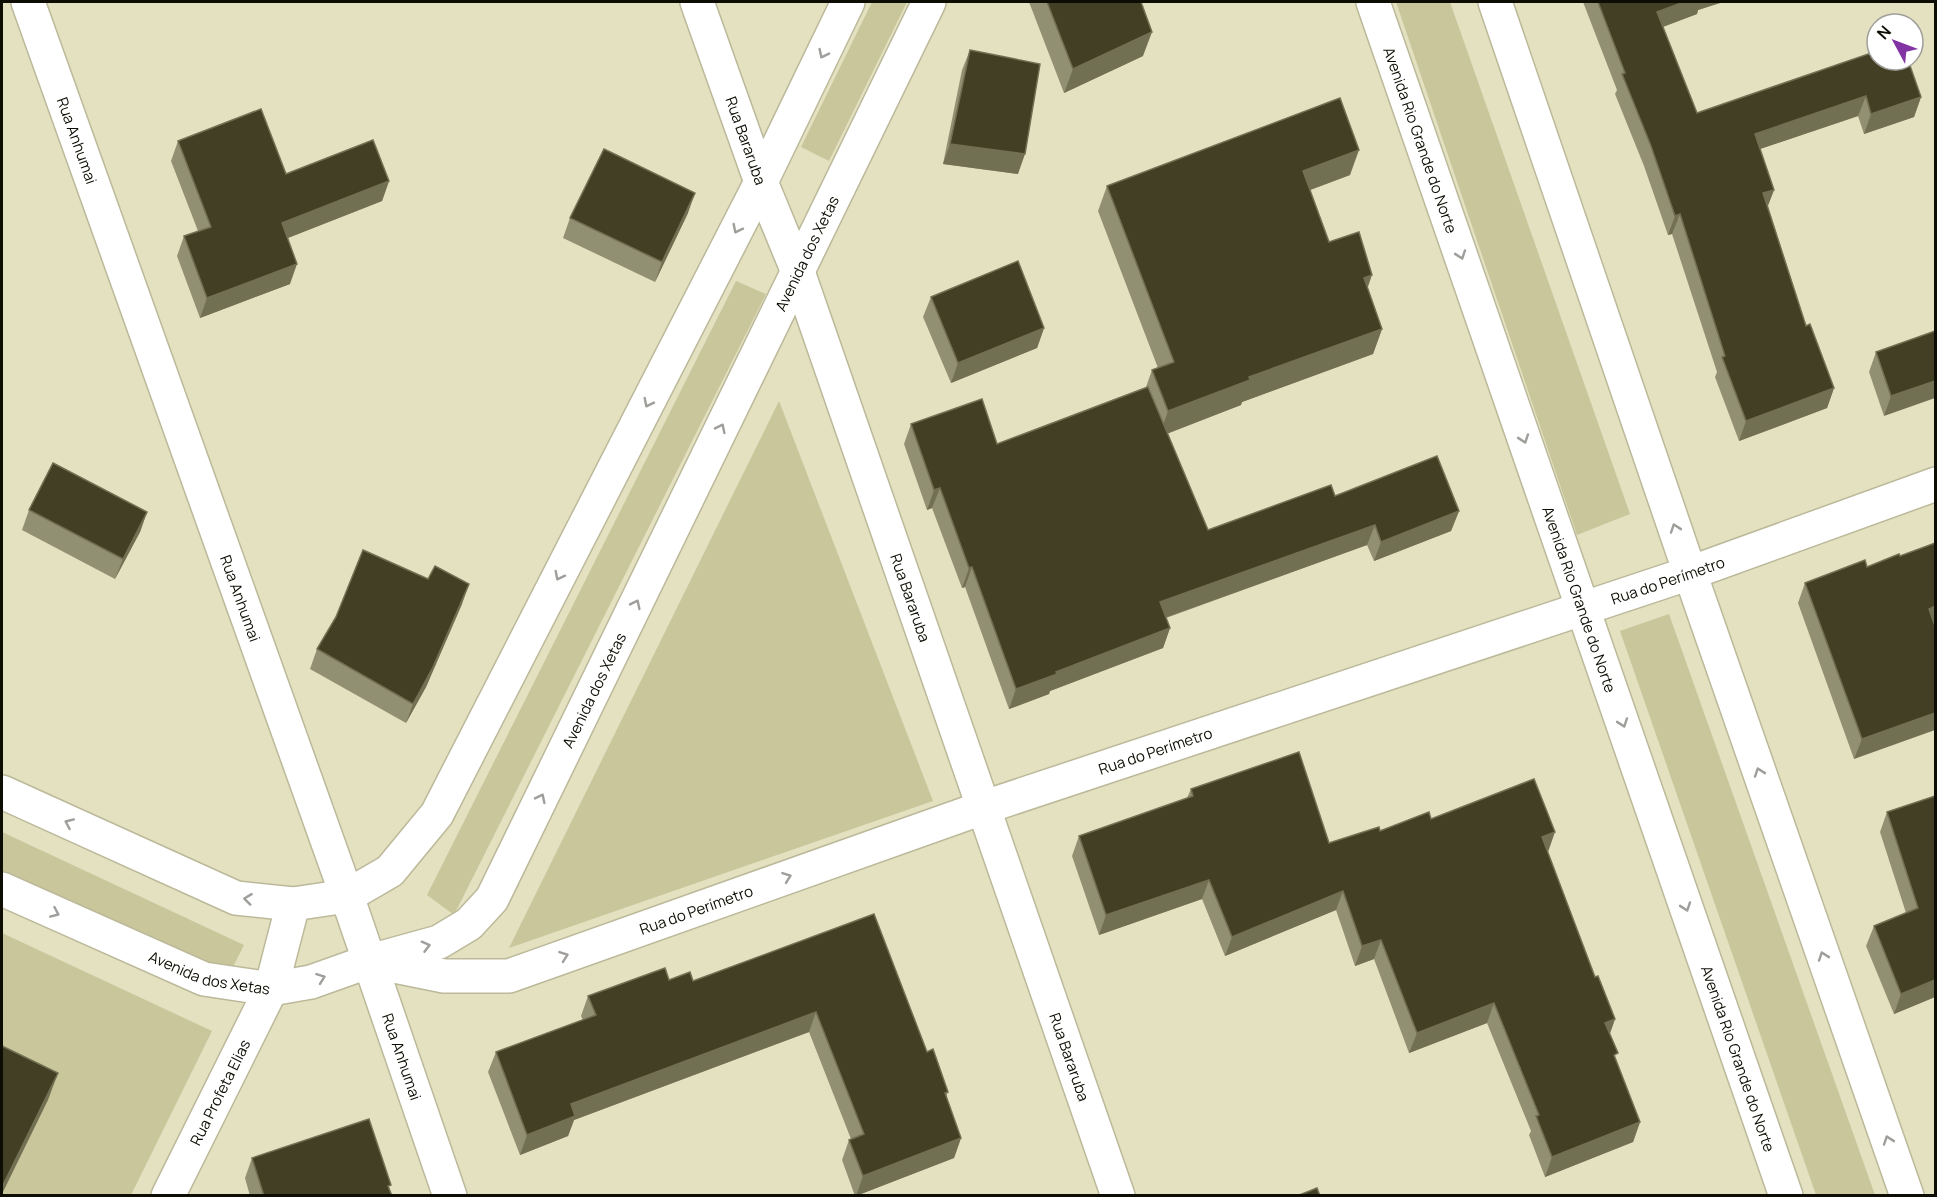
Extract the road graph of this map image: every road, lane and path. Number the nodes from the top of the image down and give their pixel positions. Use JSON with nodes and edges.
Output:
{"nodes":[{"id":1,"x":28,"y":2,"type":"edge"},
{"id":2,"x":697,"y":2,"type":"edge"},
{"id":3,"x":848,"y":2,"type":"edge"},
{"id":4,"x":929,"y":2,"type":"edge"},
{"id":5,"x":1373,"y":2,"type":"edge"},
{"id":6,"x":1496,"y":2,"type":"edge"},
{"id":7,"x":761,"y":182,"type":"junction"},
{"id":8,"x":798,"y":272,"type":"junction"},
{"id":9,"x":1935,"y":484,"type":"edge"},
{"id":10,"x":1690,"y":573,"type":"junction"},
{"id":11,"x":1583,"y":608,"type":"junction"},
{"id":12,"x":2,"y":792,"type":"edge"},
{"id":13,"x":985,"y":807,"type":"junction"},
{"id":14,"x":2,"y":890,"type":"edge"},
{"id":15,"x":347,"y":896,"type":"junction"},
{"id":16,"x":293,"y":904,"type":"junction"},
{"id":17,"x":370,"y":961,"type":"junction"},
{"id":18,"x":271,"y":989,"type":"junction"},
{"id":19,"x":168,"y":1196,"type":"edge"},
{"id":20,"x":450,"y":1196,"type":"edge"},
{"id":21,"x":1118,"y":1196,"type":"edge"},
{"id":22,"x":1786,"y":1196,"type":"edge"},
{"id":23,"x":1907,"y":1196,"type":"edge"}],
"edges":[{"from":1,"to":15,"type":"street","name":"Rua Anhumai"},
{"from":2,"to":7,"type":"street","name":"Rua Bararuba"},
{"from":3,"to":7,"type":"street","one_way":true},
{"from":4,"to":8,"type":"street","name":"Avenida dos Xetas"},
{"from":5,"to":11,"type":"street","name":"Avenida Rio Grande do Norte","one_way":true},
{"from":10,"to":6,"type":"street","one_way":true},
{"from":7,"to":8,"type":"street","name":"Rua Bararuba"},
{"from":7,"to":15,"type":"street","one_way":true},
{"from":8,"to":13,"type":"street","name":"Rua Bararuba"},
{"from":17,"to":8,"type":"street","name":"Avenida dos Xetas","one_way":true},
{"from":9,"to":10,"type":"street","name":"Rua do Perímetro"},
{"from":10,"to":11,"type":"street","name":"Rua do Perímetro"},
{"from":23,"to":10,"type":"street","one_way":true},
{"from":11,"to":13,"type":"street","name":"Rua do Perímetro"},
{"from":11,"to":22,"type":"street","name":"Avenida Rio Grande do Norte","one_way":true},
{"from":16,"to":12,"type":"street","one_way":true},
{"from":17,"to":13,"type":"street","name":"Rua do Perímetro","one_way":true},
{"from":13,"to":21,"type":"street","name":"Rua Bararuba"},
{"from":14,"to":18,"type":"street","name":"Avenida dos Xetas","one_way":true},
{"from":15,"to":16,"type":"street"},
{"from":15,"to":17,"type":"street","name":"Rua Anhumai"},
{"from":16,"to":18,"type":"street","name":"Rua Profeta Elias"},
{"from":18,"to":17,"type":"street","name":"Avenida dos Xetas","one_way":true},
{"from":17,"to":20,"type":"street","name":"Rua Anhumai"},
{"from":18,"to":19,"type":"street","name":"Rua Profeta Elias"}]}
